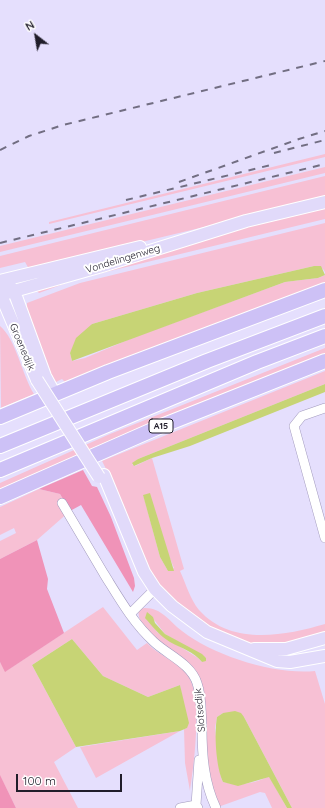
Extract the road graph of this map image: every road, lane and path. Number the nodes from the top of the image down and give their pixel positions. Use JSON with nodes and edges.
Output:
{"nodes":[{"id":1,"x":325,"y":202,"type":"edge"},
{"id":2,"x":246,"y":222,"type":"junction"},
{"id":3,"x":2,"y":281,"type":"edge"},
{"id":4,"x":30,"y":286,"type":"junction"},
{"id":5,"x":325,"y":290,"type":"edge"},
{"id":6,"x":14,"y":291,"type":"junction"},
{"id":7,"x":0,"y":295,"type":"edge"},
{"id":8,"x":21,"y":309,"type":"junction"},
{"id":9,"x":325,"y":316,"type":"edge"},
{"id":10,"x":325,"y":336,"type":"edge"},
{"id":11,"x":325,"y":361,"type":"edge"},
{"id":12,"x":41,"y":378,"type":"junction"},
{"id":13,"x":325,"y":408,"type":"edge"},
{"id":14,"x":0,"y":417,"type":"edge"},
{"id":15,"x":0,"y":447,"type":"edge"},
{"id":16,"x":0,"y":470,"type":"edge"},
{"id":17,"x":102,"y":476,"type":"junction"},
{"id":18,"x":0,"y":497,"type":"edge"},
{"id":19,"x":62,"y":503,"type":"dead end"},
{"id":20,"x":325,"y":538,"type":"edge"},
{"id":21,"x":155,"y":589,"type":"junction"},
{"id":22,"x":130,"y":614,"type":"junction"},
{"id":23,"x":325,"y":638,"type":"edge"},
{"id":24,"x":250,"y":650,"type":"junction"},
{"id":25,"x":325,"y":656,"type":"edge"},
{"id":26,"x":202,"y":754,"type":"junction"},
{"id":27,"x":197,"y":807,"type":"edge"},
{"id":28,"x":180,"y":808,"type":"edge"},
{"id":29,"x":216,"y":808,"type":"edge"}],
"edges":[{"from":1,"to":2,"type":"main road","name":"Vondelingenweg"},
{"from":2,"to":3,"type":"main road","name":"Vondelingenweg"},
{"from":2,"to":4,"type":"main road","name":"Vondelingenweg"},
{"from":3,"to":6,"type":"main road","name":"Groenedijk"},
{"from":3,"to":7,"type":"main road"},
{"from":4,"to":6,"type":"main road","name":"Vondelingenweg"},
{"from":4,"to":8,"type":"main road"},
{"from":5,"to":14,"type":"highway"},
{"from":6,"to":7,"type":"main road","name":"Vondelingenweg"},
{"from":6,"to":8,"type":"main road","name":"Groenedijk"},
{"from":7,"to":12,"type":"main road","name":"Groenedijk"},
{"from":8,"to":12,"type":"main road","name":"Groenedijk"},
{"from":9,"to":15,"type":"highway"},
{"from":10,"to":16,"type":"highway","number":"A15"},
{"from":11,"to":18,"type":"highway","number":"A15"},
{"from":12,"to":17,"type":"main road","name":"Groenedijk","bridge":true},
{"from":12,"to":17,"type":"main road","name":"Groenedijk"},
{"from":13,"to":20,"type":"street"},
{"from":17,"to":21,"type":"main road","name":"Groenedijk"},
{"from":19,"to":22,"type":"street","name":"Slotsedijk"},
{"from":21,"to":22,"type":"street"},
{"from":21,"to":24,"type":"main road","name":"Groenedijk"},
{"from":22,"to":26,"type":"street","name":"Slotsedijk"},
{"from":23,"to":24,"type":"main road"},
{"from":24,"to":25,"type":"main road","name":"Groenedijk"},
{"from":26,"to":27,"type":"street"},
{"from":26,"to":29,"type":"street","name":"Slotsedijk"},
{"from":27,"to":28,"type":"street"}]}
